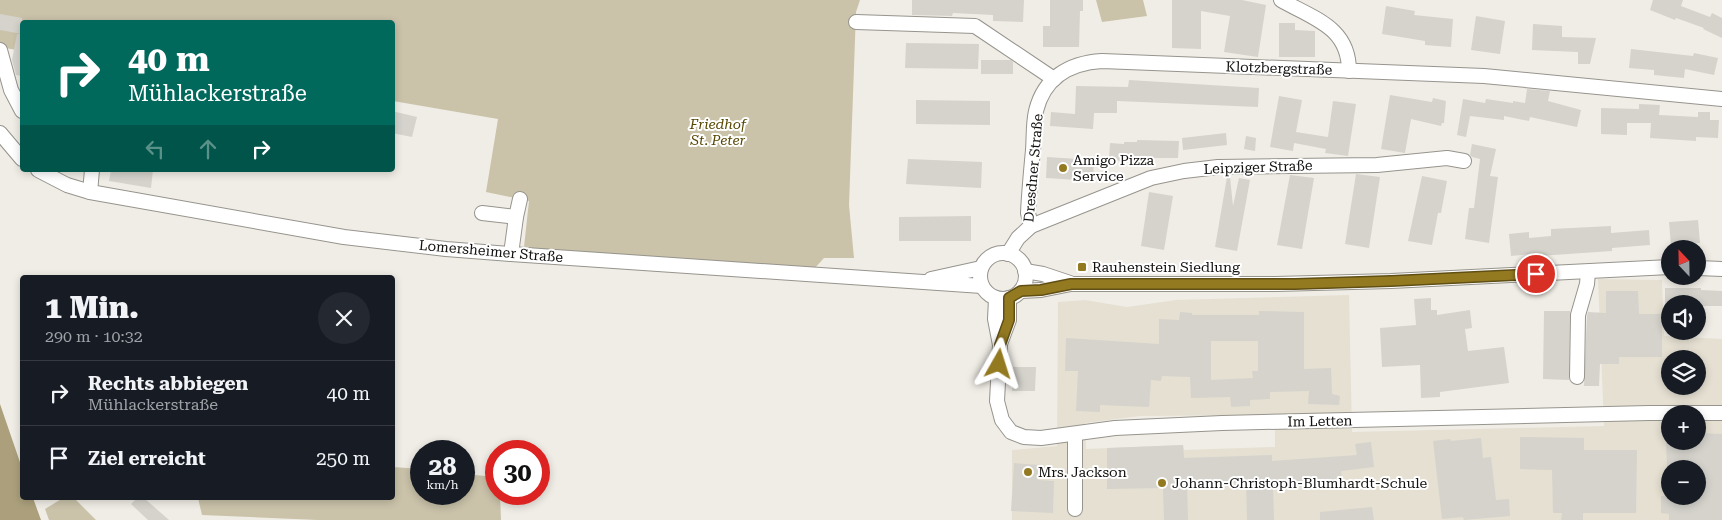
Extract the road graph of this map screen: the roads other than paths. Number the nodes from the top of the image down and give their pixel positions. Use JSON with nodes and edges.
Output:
{"nodes":[{"id":1,"x":1281,"y":0,"type":"edge"},
{"id":2,"x":856,"y":22,"type":"dead end"},
{"id":3,"x":0,"y":50,"type":"edge"},
{"id":4,"x":1349,"y":71,"type":"junction"},
{"id":5,"x":1054,"y":80,"type":"junction"},
{"id":6,"x":1722,"y":99,"type":"edge"},
{"id":7,"x":20,"y":107,"type":"edge"},
{"id":8,"x":0,"y":133,"type":"edge"},
{"id":9,"x":20,"y":157,"type":"edge"},
{"id":10,"x":1464,"y":161,"type":"dead end"},
{"id":11,"x":42,"y":172,"type":"edge"},
{"id":12,"x":92,"y":172,"type":"edge"},
{"id":13,"x":90,"y":192,"type":"junction"},
{"id":14,"x":520,"y":199,"type":"dead end"},
{"id":15,"x":482,"y":213,"type":"dead end"},
{"id":16,"x":516,"y":217,"type":"junction"},
{"id":17,"x":1031,"y":226,"type":"junction"},
{"id":18,"x":511,"y":254,"type":"junction"},
{"id":19,"x":1008,"y":254,"type":"junction"},
{"id":20,"x":981,"y":268,"type":"junction"},
{"id":21,"x":1661,"y":268,"type":"edge"},
{"id":22,"x":1706,"y":268,"type":"edge"},
{"id":23,"x":1722,"y":269,"type":"edge"},
{"id":24,"x":1025,"y":271,"type":"junction"},
{"id":25,"x":1588,"y":272,"type":"junction"},
{"id":26,"x":920,"y":281,"type":"junction"},
{"id":27,"x":1071,"y":284,"type":"junction"},
{"id":28,"x":982,"y":286,"type":"junction"},
{"id":29,"x":1009,"y":296,"type":"junction"},
{"id":30,"x":1577,"y":377,"type":"dead end"},
{"id":31,"x":1722,"y":413,"type":"edge"},
{"id":32,"x":1075,"y":434,"type":"junction"},
{"id":33,"x":1075,"y":509,"type":"dead end"}],
"edges":[{"from":1,"to":4,"type":"street"},
{"from":2,"to":5,"type":"street"},
{"from":3,"to":7,"type":"street"},
{"from":4,"to":5,"type":"street","name":"Klotzbergstraße"},
{"from":4,"to":6,"type":"street","name":"Klotzbergstraße"},
{"from":5,"to":17,"type":"street","name":"Dresdner Straße"},
{"from":8,"to":9,"type":"street"},
{"from":10,"to":17,"type":"street","name":"Leipziger Straße"},
{"from":11,"to":13,"type":"street","name":"Lomersheimer Straße"},
{"from":12,"to":13,"type":"street"},
{"from":13,"to":18,"type":"street","name":"Lomersheimer Straße"},
{"from":14,"to":16,"type":"street"},
{"from":15,"to":16,"type":"street"},
{"from":16,"to":18,"type":"street"},
{"from":17,"to":19,"type":"street","name":"Dresdner Straße"},
{"from":18,"to":26,"type":"street","name":"Lomersheimer Straße"},
{"from":19,"to":20,"type":"street"},
{"from":19,"to":24,"type":"street"},
{"from":20,"to":26,"type":"street","name":"Lomersheimer Straße"},
{"from":20,"to":28,"type":"street"},
{"from":21,"to":25,"type":"street"},
{"from":22,"to":23,"type":"street"},
{"from":24,"to":27,"type":"street"},
{"from":24,"to":29,"type":"street"},
{"from":25,"to":27,"type":"street"},
{"from":25,"to":30,"type":"street"},
{"from":26,"to":28,"type":"street","name":"Lomersheimer Straße"},
{"from":27,"to":29,"type":"street"},
{"from":28,"to":29,"type":"street"},
{"from":29,"to":32,"type":"street","name":"Im Letten"},
{"from":31,"to":32,"type":"street","name":"Im Letten"},
{"from":32,"to":33,"type":"street"}]}
